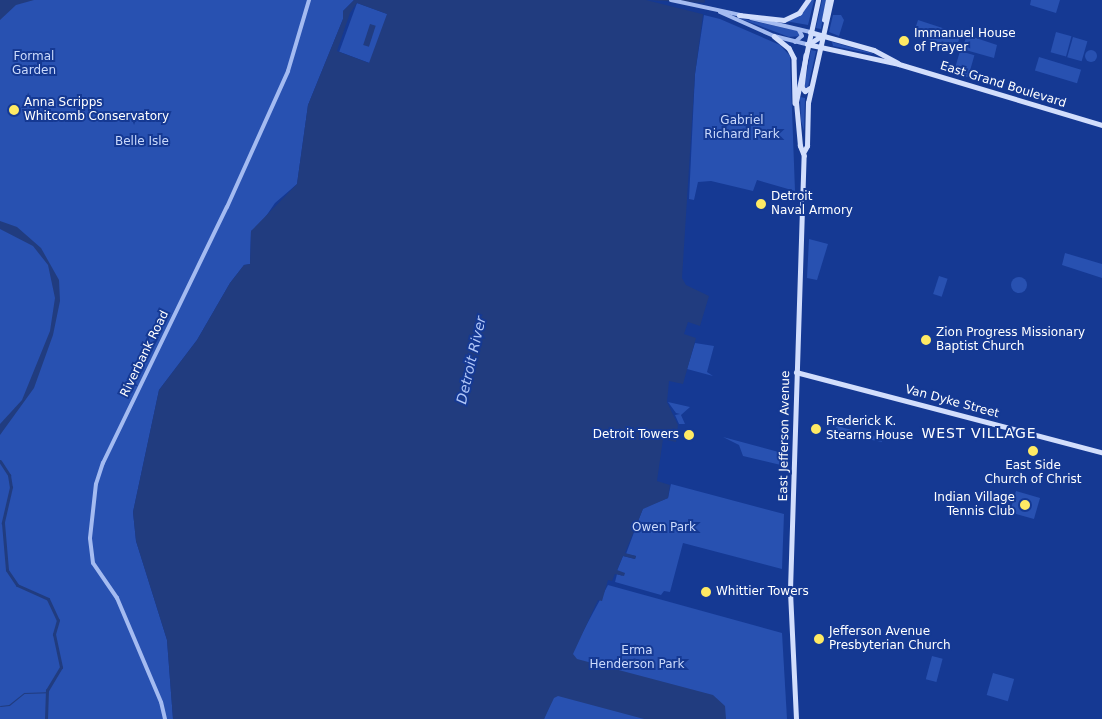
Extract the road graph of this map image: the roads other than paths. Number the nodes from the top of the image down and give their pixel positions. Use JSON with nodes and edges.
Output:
{"nodes":[{"id":1,"x":310,"y":0,"type":"edge"},
{"id":2,"x":671,"y":0,"type":"edge"},
{"id":3,"x":808,"y":0,"type":"edge"},
{"id":4,"x":829,"y":0,"type":"edge"},
{"id":5,"x":818,"y":1,"type":"edge"},
{"id":6,"x":720,"y":12,"type":"junction"},
{"id":7,"x":739,"y":15,"type":"junction"},
{"id":8,"x":799,"y":30,"type":"junction"},
{"id":9,"x":810,"y":32,"type":"junction"},
{"id":10,"x":823,"y":35,"type":"junction"},
{"id":11,"x":774,"y":36,"type":"junction"},
{"id":12,"x":837,"y":40,"type":"junction"},
{"id":13,"x":795,"y":42,"type":"junction"},
{"id":14,"x":808,"y":44,"type":"junction"},
{"id":15,"x":820,"y":46,"type":"junction"},
{"id":16,"x":835,"y":49,"type":"junction"},
{"id":17,"x":871,"y":50,"type":"junction"},
{"id":18,"x":805,"y":54,"type":"junction"},
{"id":19,"x":871,"y":58,"type":"junction"},
{"id":20,"x":899,"y":64,"type":"junction"},
{"id":21,"x":812,"y":86,"type":"junction"},
{"id":22,"x":796,"y":108,"type":"junction"},
{"id":23,"x":1102,"y":125,"type":"edge"},
{"id":24,"x":803,"y":153,"type":"junction"},
{"id":25,"x":796,"y":372,"type":"junction"},
{"id":26,"x":1102,"y":452,"type":"edge"},
{"id":27,"x":165,"y":719,"type":"edge"},
{"id":28,"x":796,"y":719,"type":"edge"}],
"edges":[{"from":1,"to":27,"type":"street","name":"Riverbank Road"},
{"from":2,"to":6,"type":"street","name":"East Grand Boulevard"},
{"from":3,"to":7,"type":"main road"},
{"from":4,"to":10,"type":"main road","name":"East Jefferson Avenue"},
{"from":5,"to":9,"type":"main road","name":"East Jefferson Avenue"},
{"from":6,"to":7,"type":"street","name":"East Grand Boulevard"},
{"from":6,"to":11,"type":"street","name":"East Grand Boulevard"},
{"from":7,"to":8,"type":"street","name":"East Grand Boulevard"},
{"from":8,"to":9,"type":"street","name":"East Grand Boulevard"},
{"from":8,"to":13,"type":"street"},
{"from":9,"to":10,"type":"main road","name":"East Grand Boulevard"},
{"from":9,"to":14,"type":"main road","name":"East Jefferson Avenue"},
{"from":10,"to":12,"type":"main road","name":"East Grand Boulevard"},
{"from":10,"to":14,"type":"main road"},
{"from":10,"to":15,"type":"main road","name":"East Jefferson Avenue"},
{"from":11,"to":13,"type":"street","name":"East Grand Boulevard"},
{"from":11,"to":22,"type":"main road"},
{"from":12,"to":16,"type":"main road"},
{"from":12,"to":17,"type":"main road","name":"East Grand Boulevard"},
{"from":13,"to":14,"type":"street","name":"East Grand Boulevard"},
{"from":14,"to":15,"type":"main road","name":"East Grand Boulevard"},
{"from":14,"to":18,"type":"main road","name":"East Jefferson Avenue"},
{"from":15,"to":16,"type":"main road","name":"East Grand Boulevard"},
{"from":15,"to":21,"type":"main road","name":"East Jefferson Avenue"},
{"from":16,"to":19,"type":"main road","name":"East Grand Boulevard"},
{"from":17,"to":19,"type":"main road"},
{"from":17,"to":20,"type":"main road","name":"East Grand Boulevard"},
{"from":18,"to":21,"type":"main road"},
{"from":18,"to":22,"type":"main road","name":"East Jefferson Avenue"},
{"from":19,"to":20,"type":"main road","name":"East Grand Boulevard"},
{"from":20,"to":23,"type":"main road","name":"East Grand Boulevard"},
{"from":21,"to":24,"type":"main road","name":"East Jefferson Avenue"},
{"from":22,"to":24,"type":"main road","name":"East Jefferson Avenue"},
{"from":24,"to":25,"type":"main road","name":"East Jefferson Avenue"},
{"from":25,"to":26,"type":"main road","name":"Van Dyke Street"},
{"from":25,"to":28,"type":"main road","name":"East Jefferson Avenue"}]}
